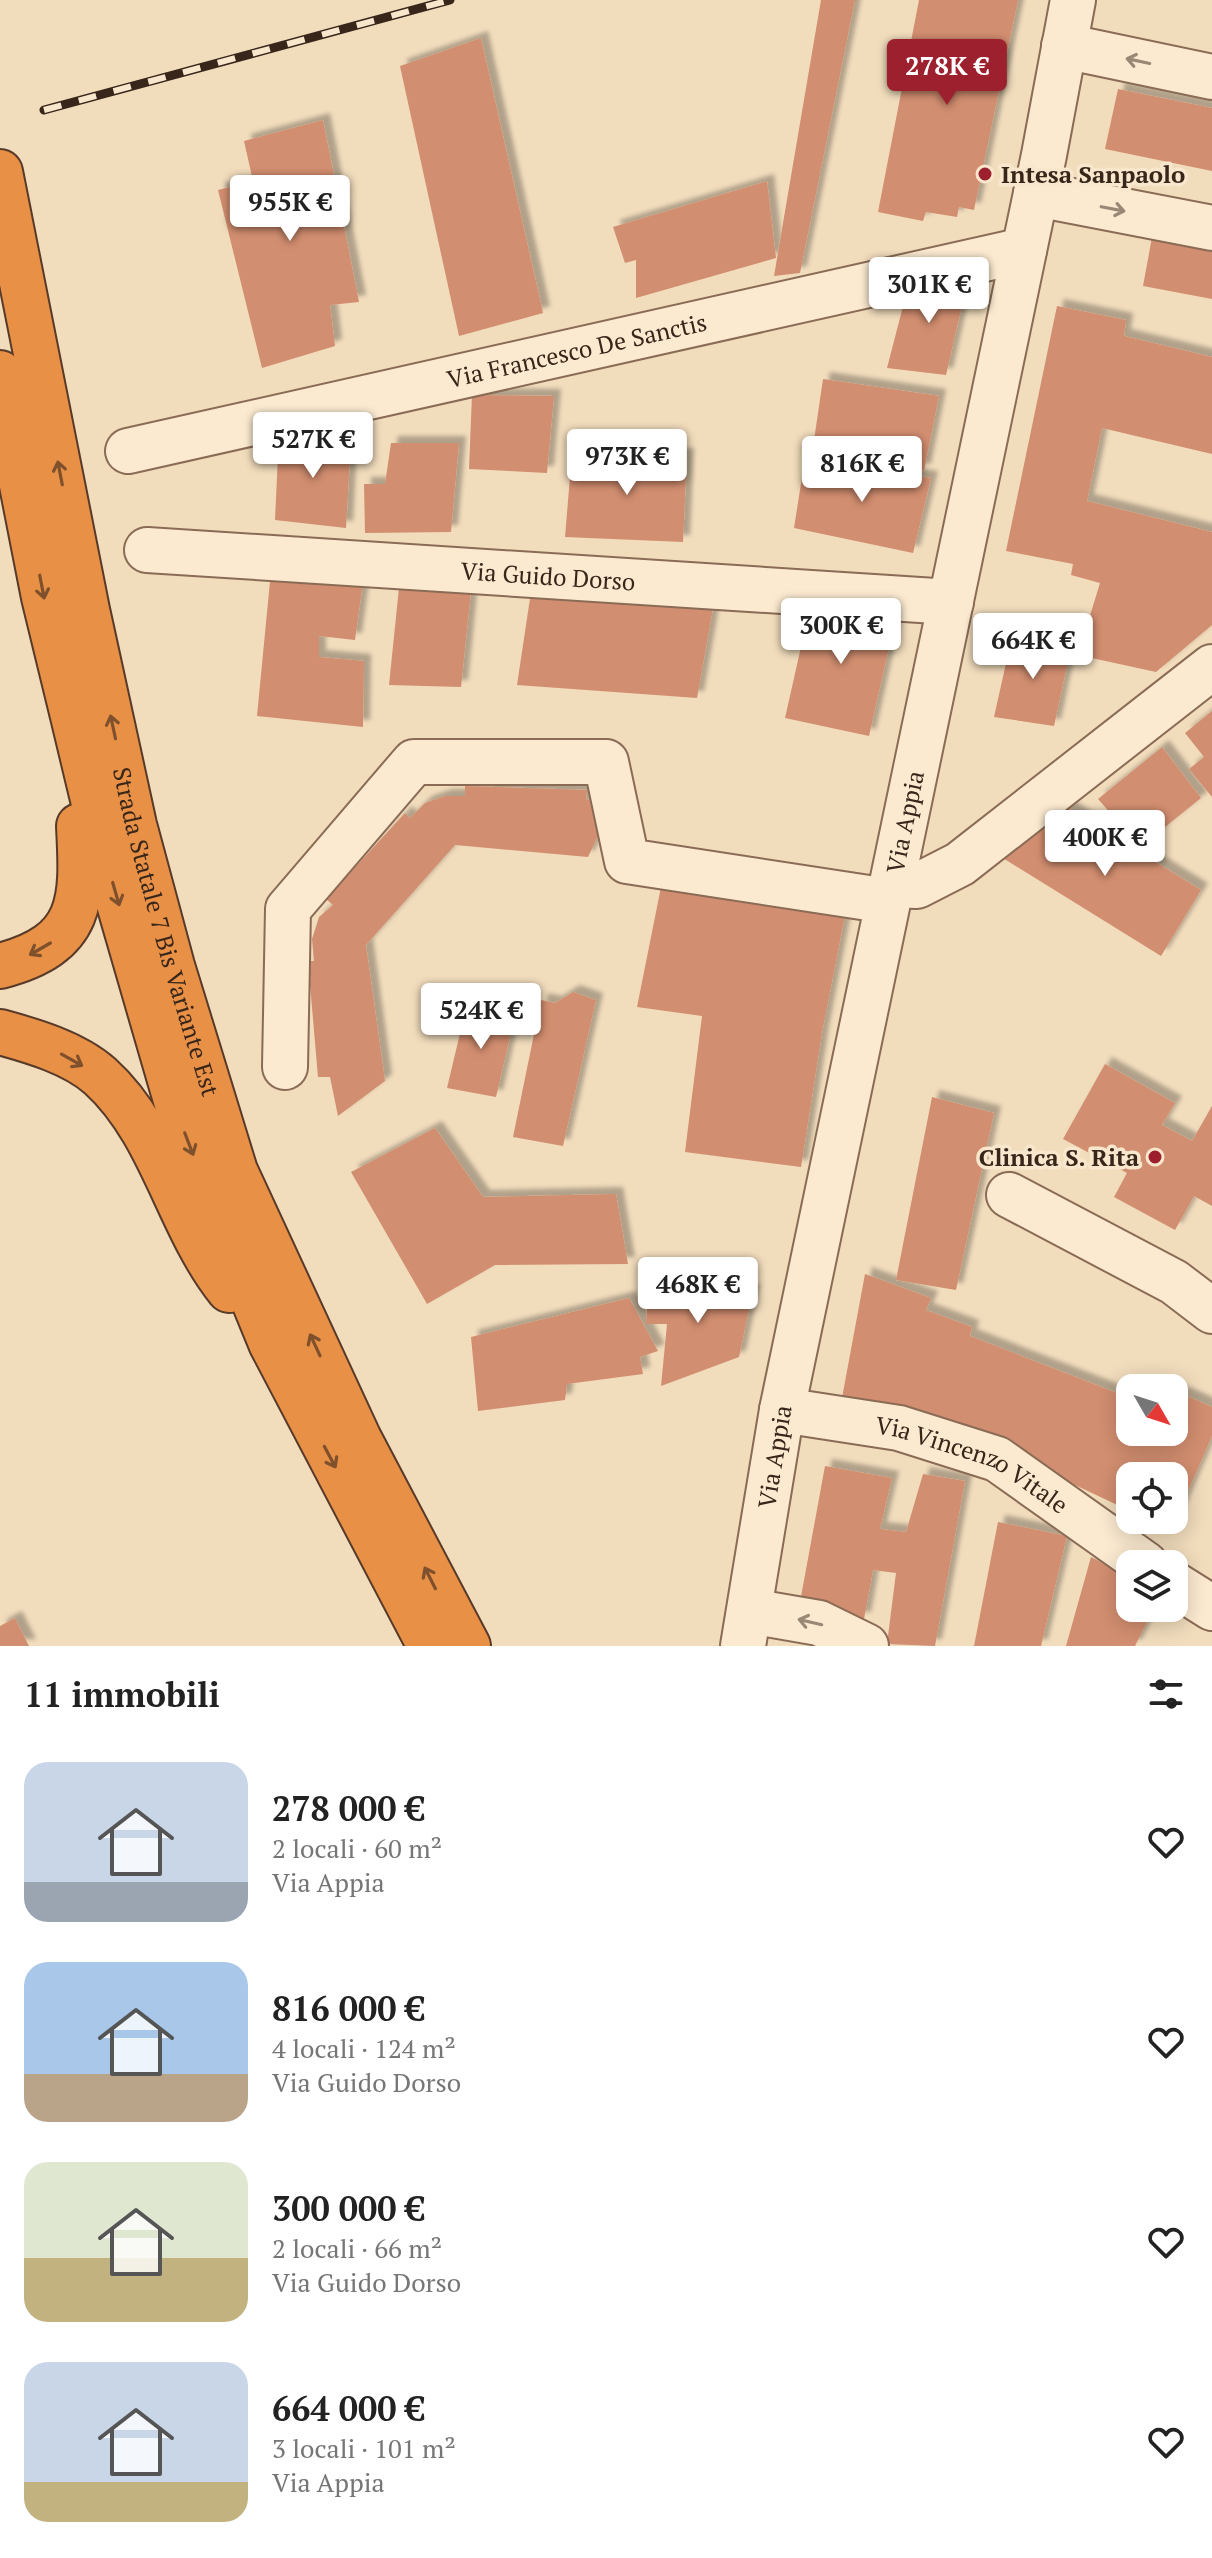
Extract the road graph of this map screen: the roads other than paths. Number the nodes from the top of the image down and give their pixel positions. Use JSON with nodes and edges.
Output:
{"nodes":[{"id":1,"x":1073,"y":0,"type":"edge"},
{"id":2,"x":1064,"y":46,"type":"junction"},
{"id":3,"x":1212,"y":77,"type":"edge"},
{"id":4,"x":0,"y":172,"type":"edge"},
{"id":5,"x":1036,"y":194,"type":"junction"},
{"id":6,"x":1212,"y":228,"type":"edge"},
{"id":7,"x":1024,"y":250,"type":"junction"},
{"id":8,"x":0,"y":373,"type":"edge"},
{"id":9,"x":128,"y":451,"type":"dead end"},
{"id":10,"x":147,"y":550,"type":"dead end"},
{"id":11,"x":951,"y":602,"type":"junction"},
{"id":12,"x":1210,"y":673,"type":"edge"},
{"id":13,"x":74,"y":720,"type":"junction"},
{"id":14,"x":890,"y":893,"type":"junction"},
{"id":15,"x":0,"y":966,"type":"edge"},
{"id":16,"x":0,"y":1032,"type":"edge"},
{"id":17,"x":285,"y":1067,"type":"dead end"},
{"id":18,"x":1009,"y":1195,"type":"dead end"},
{"id":19,"x":1212,"y":1311,"type":"edge"},
{"id":20,"x":271,"y":1343,"type":"junction"},
{"id":21,"x":782,"y":1410,"type":"junction"},
{"id":22,"x":1125,"y":1550,"type":"edge"},
{"id":23,"x":1188,"y":1593,"type":"edge"},
{"id":24,"x":1212,"y":1608,"type":"edge"},
{"id":25,"x":746,"y":1628,"type":"edge"},
{"id":26,"x":430,"y":1646,"type":"edge"},
{"id":27,"x":468,"y":1646,"type":"edge"},
{"id":28,"x":866,"y":1646,"type":"edge"}],
"edges":[{"from":1,"to":2,"type":"street","name":"Via Appia"},
{"from":3,"to":2,"type":"street","one_way":true},
{"from":2,"to":5,"type":"street","name":"Via Appia"},
{"from":27,"to":4,"type":"highway","name":"Strada Statale 7 Bis Variante Est","one_way":true},
{"from":5,"to":6,"type":"street","one_way":true},
{"from":5,"to":7,"type":"street","name":"Via Appia"},
{"from":7,"to":9,"type":"street","name":"Via Francesco De Sanctis"},
{"from":7,"to":11,"type":"street","name":"Via Appia"},
{"from":8,"to":13,"type":"highway","name":"Strada Statale 7 Bis Variante Est","one_way":true},
{"from":10,"to":11,"type":"street","name":"Via Guido Dorso"},
{"from":11,"to":14,"type":"street","name":"Via Appia"},
{"from":12,"to":14,"type":"street"},
{"from":13,"to":15,"type":"highway","one_way":true},
{"from":13,"to":20,"type":"highway","name":"Strada Statale 7 Bis Variante Est","one_way":true},
{"from":14,"to":17,"type":"street"},
{"from":14,"to":21,"type":"street","name":"Via Appia"},
{"from":16,"to":20,"type":"highway","one_way":true},
{"from":18,"to":19,"type":"street"},
{"from":20,"to":26,"type":"highway","name":"Strada Statale 7 Bis Variante Est","one_way":true},
{"from":21,"to":22,"type":"street","name":"Via Vincenzo Vitale"},
{"from":21,"to":25,"type":"street","name":"Via Appia"},
{"from":23,"to":24,"type":"street"},
{"from":28,"to":25,"type":"street","one_way":true}]}
